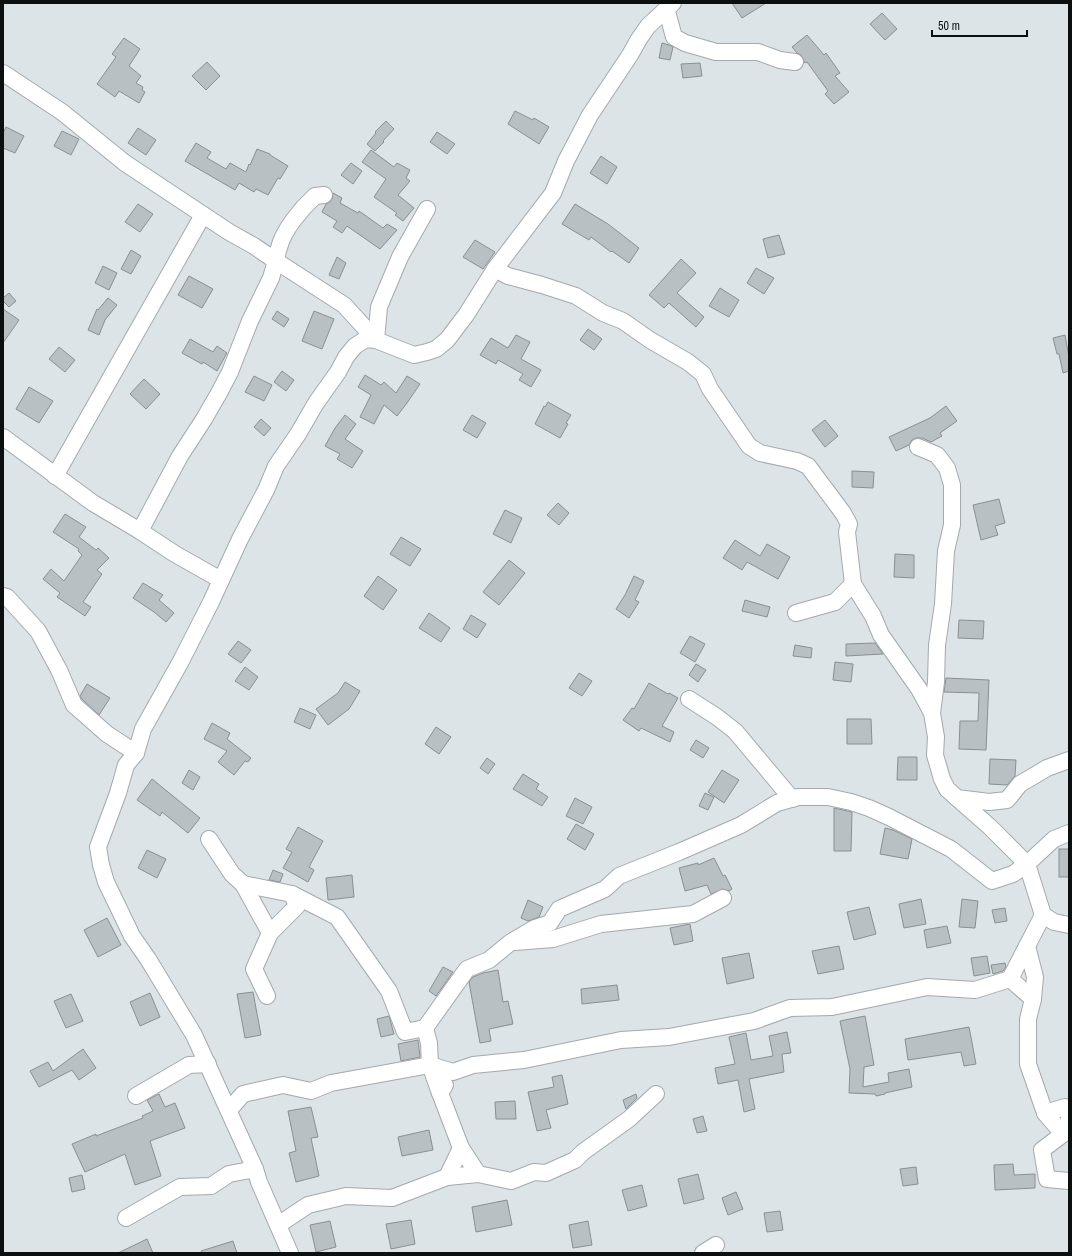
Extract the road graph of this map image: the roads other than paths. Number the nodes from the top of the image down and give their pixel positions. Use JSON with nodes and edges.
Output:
{"nodes":[{"id":1,"x":668,"y":7,"type":"edge"},
{"id":2,"x":795,"y":62,"type":"dead end"},
{"id":3,"x":3,"y":73,"type":"edge"},
{"id":4,"x":324,"y":195,"type":"dead end"},
{"id":5,"x":427,"y":209,"type":"dead end"},
{"id":6,"x":203,"y":215,"type":"junction"},
{"id":7,"x":276,"y":261,"type":"junction"},
{"id":8,"x":495,"y":269,"type":"junction"},
{"id":9,"x":376,"y":340,"type":"junction"},
{"id":10,"x":3,"y":437,"type":"edge"},
{"id":11,"x":918,"y":447,"type":"dead end"},
{"id":12,"x":55,"y":476,"type":"junction"},
{"id":13,"x":140,"y":531,"type":"junction"},
{"id":14,"x":221,"y":580,"type":"junction"},
{"id":15,"x":853,"y":584,"type":"junction"},
{"id":16,"x":3,"y":596,"type":"edge"},
{"id":17,"x":3,"y":612,"type":"edge"},
{"id":18,"x":21,"y":612,"type":"junction"},
{"id":19,"x":796,"y":612,"type":"dead end"},
{"id":20,"x":690,"y":699,"type":"dead end"},
{"id":21,"x":932,"y":713,"type":"junction"},
{"id":22,"x":136,"y":753,"type":"junction"},
{"id":23,"x":1069,"y":760,"type":"edge"},
{"id":24,"x":792,"y":798,"type":"junction"},
{"id":25,"x":957,"y":798,"type":"junction"},
{"id":26,"x":1069,"y":833,"type":"edge"},
{"id":27,"x":209,"y":839,"type":"dead end"},
{"id":28,"x":1027,"y":864,"type":"junction"},
{"id":29,"x":243,"y":884,"type":"junction"},
{"id":30,"x":723,"y":898,"type":"dead end"},
{"id":31,"x":295,"y":900,"type":"junction"},
{"id":32,"x":1043,"y":915,"type":"junction"},
{"id":33,"x":1069,"y":925,"type":"edge"},
{"id":34,"x":270,"y":933,"type":"junction"},
{"id":35,"x":511,"y":942,"type":"junction"},
{"id":36,"x":1027,"y":946,"type":"junction"},
{"id":37,"x":1010,"y":979,"type":"junction"},
{"id":38,"x":267,"y":996,"type":"dead end"},
{"id":39,"x":1033,"y":999,"type":"junction"},
{"id":40,"x":425,"y":1028,"type":"junction"},
{"id":41,"x":208,"y":1064,"type":"junction"},
{"id":42,"x":430,"y":1065,"type":"junction"},
{"id":43,"x":453,"y":1072,"type":"junction"},
{"id":44,"x":440,"y":1093,"type":"junction"},
{"id":45,"x":656,"y":1094,"type":"dead end"},
{"id":46,"x":136,"y":1096,"type":"dead end"},
{"id":47,"x":1068,"y":1108,"type":"edge"},
{"id":48,"x":229,"y":1110,"type":"junction"},
{"id":49,"x":1045,"y":1113,"type":"junction"},
{"id":50,"x":1063,"y":1134,"type":"junction"},
{"id":51,"x":461,"y":1148,"type":"junction"},
{"id":52,"x":255,"y":1169,"type":"junction"},
{"id":53,"x":478,"y":1174,"type":"junction"},
{"id":54,"x":447,"y":1178,"type":"junction"},
{"id":55,"x":1069,"y":1181,"type":"edge"},
{"id":56,"x":126,"y":1218,"type":"dead end"},
{"id":57,"x":278,"y":1225,"type":"junction"},
{"id":58,"x":290,"y":1253,"type":"edge"}],
"edges":[{"from":1,"to":2,"type":"street"},
{"from":1,"to":8,"type":"street"},
{"from":3,"to":6,"type":"street"},
{"from":4,"to":7,"type":"street"},
{"from":5,"to":9,"type":"street"},
{"from":6,"to":7,"type":"street"},
{"from":6,"to":12,"type":"street"},
{"from":7,"to":9,"type":"street"},
{"from":7,"to":13,"type":"street"},
{"from":8,"to":9,"type":"street"},
{"from":8,"to":15,"type":"street"},
{"from":9,"to":14,"type":"street"},
{"from":10,"to":12,"type":"street"},
{"from":11,"to":21,"type":"street"},
{"from":12,"to":13,"type":"street"},
{"from":13,"to":14,"type":"street"},
{"from":14,"to":22,"type":"street"},
{"from":15,"to":19,"type":"street"},
{"from":15,"to":21,"type":"street"},
{"from":16,"to":18,"type":"street"},
{"from":17,"to":18,"type":"street"},
{"from":18,"to":22,"type":"street"},
{"from":20,"to":24,"type":"street"},
{"from":21,"to":25,"type":"street"},
{"from":22,"to":41,"type":"street"},
{"from":23,"to":25,"type":"street"},
{"from":24,"to":28,"type":"street"},
{"from":24,"to":35,"type":"street"},
{"from":25,"to":28,"type":"street"},
{"from":26,"to":28,"type":"street"},
{"from":27,"to":29,"type":"street"},
{"from":28,"to":32,"type":"street"},
{"from":29,"to":31,"type":"street"},
{"from":29,"to":34,"type":"street"},
{"from":30,"to":35,"type":"street"},
{"from":31,"to":34,"type":"street"},
{"from":31,"to":40,"type":"street"},
{"from":32,"to":33,"type":"street"},
{"from":32,"to":36,"type":"street"},
{"from":34,"to":38,"type":"street"},
{"from":35,"to":40,"type":"street"},
{"from":36,"to":37,"type":"street"},
{"from":36,"to":39,"type":"street"},
{"from":37,"to":39,"type":"street"},
{"from":37,"to":43,"type":"street"},
{"from":39,"to":49,"type":"street"},
{"from":40,"to":42,"type":"street"},
{"from":41,"to":46,"type":"street"},
{"from":41,"to":48,"type":"street"},
{"from":42,"to":43,"type":"street"},
{"from":42,"to":44,"type":"street"},
{"from":42,"to":48,"type":"street"},
{"from":43,"to":44,"type":"street"},
{"from":44,"to":51,"type":"street"},
{"from":45,"to":53,"type":"street"},
{"from":47,"to":49,"type":"street"},
{"from":47,"to":50,"type":"street"},
{"from":48,"to":52,"type":"street"},
{"from":49,"to":50,"type":"street"},
{"from":50,"to":55,"type":"street"},
{"from":51,"to":53,"type":"street"},
{"from":51,"to":54,"type":"street"},
{"from":52,"to":56,"type":"street"},
{"from":52,"to":57,"type":"street"},
{"from":53,"to":54,"type":"street"},
{"from":54,"to":57,"type":"street"},
{"from":57,"to":58,"type":"street"}]}
